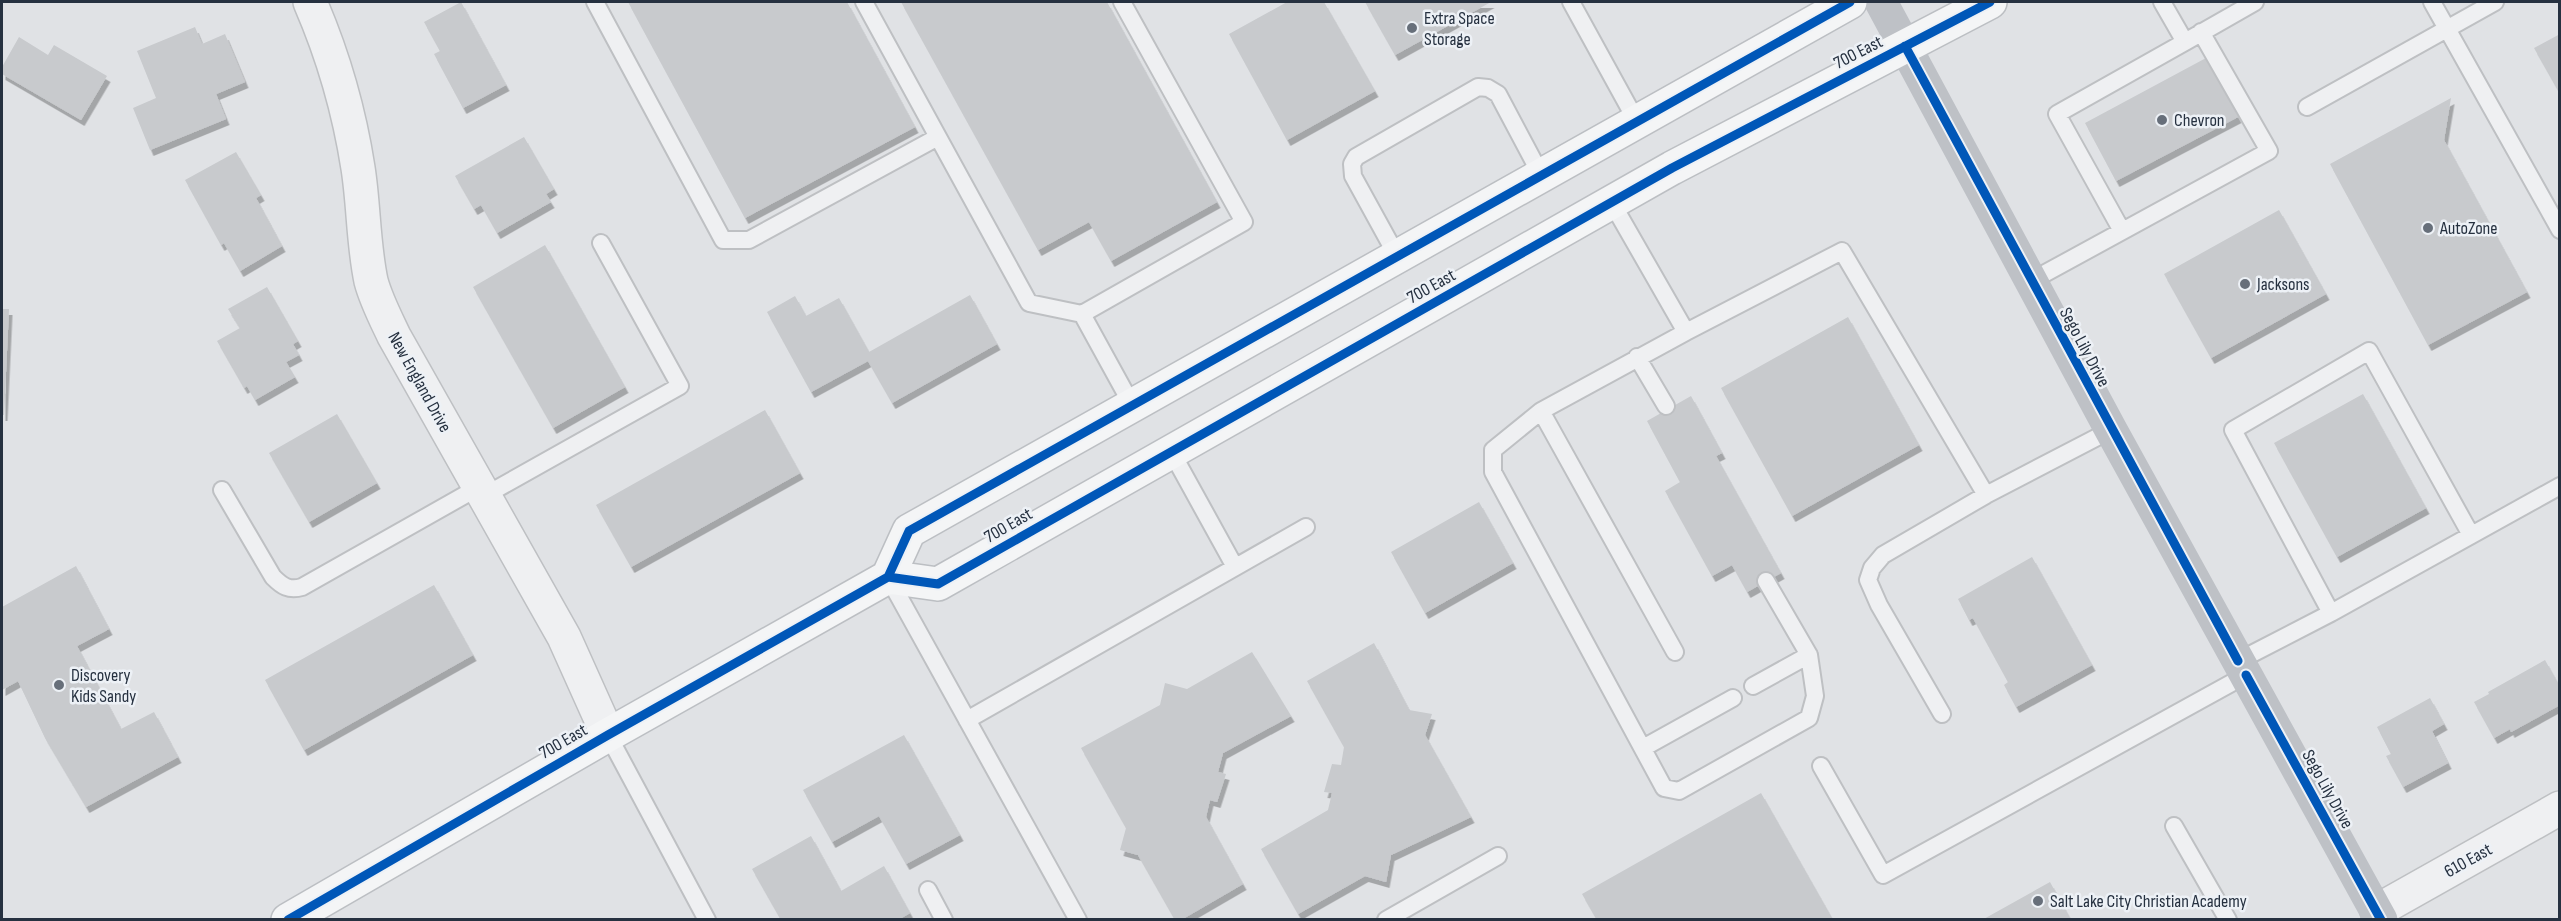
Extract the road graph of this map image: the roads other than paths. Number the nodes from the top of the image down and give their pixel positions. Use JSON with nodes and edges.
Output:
{"nodes":[{"id":1,"x":310,"y":2,"type":"edge"},
{"id":2,"x":595,"y":2,"type":"edge"},
{"id":3,"x":864,"y":2,"type":"edge"},
{"id":4,"x":1122,"y":2,"type":"edge"},
{"id":5,"x":1571,"y":2,"type":"edge"},
{"id":6,"x":1850,"y":2,"type":"edge"},
{"id":7,"x":1881,"y":2,"type":"edge"},
{"id":8,"x":1990,"y":2,"type":"edge"},
{"id":9,"x":2162,"y":2,"type":"edge"},
{"id":10,"x":2255,"y":2,"type":"edge"},
{"id":11,"x":2432,"y":2,"type":"edge"},
{"id":12,"x":2495,"y":2,"type":"edge"},
{"id":13,"x":2447,"y":29,"type":"junction"},
{"id":14,"x":2201,"y":32,"type":"junction"},
{"id":15,"x":2185,"y":42,"type":"junction"},
{"id":16,"x":1905,"y":46,"type":"junction"},
{"id":17,"x":2307,"y":107,"type":"dead end"},
{"id":18,"x":1637,"y":122,"type":"junction"},
{"id":19,"x":938,"y":137,"type":"junction"},
{"id":20,"x":1541,"y":175,"type":"junction"},
{"id":21,"x":1611,"y":203,"type":"junction"},
{"id":22,"x":2559,"y":230,"type":"edge"},
{"id":23,"x":2122,"y":231,"type":"junction"},
{"id":24,"x":601,"y":243,"type":"dead end"},
{"id":25,"x":1397,"y":256,"type":"junction"},
{"id":26,"x":2031,"y":281,"type":"junction"},
{"id":27,"x":1082,"y":314,"type":"junction"},
{"id":28,"x":1686,"y":332,"type":"junction"},
{"id":29,"x":1637,"y":357,"type":"junction"},
{"id":30,"x":1132,"y":405,"type":"junction"},
{"id":31,"x":1666,"y":406,"type":"dead end"},
{"id":32,"x":1541,"y":411,"type":"junction"},
{"id":33,"x":2111,"y":430,"type":"junction"},
{"id":34,"x":1171,"y":451,"type":"junction"},
{"id":35,"x":2559,"y":486,"type":"edge"},
{"id":36,"x":222,"y":490,"type":"dead end"},
{"id":37,"x":482,"y":491,"type":"junction"},
{"id":38,"x":1986,"y":495,"type":"junction"},
{"id":39,"x":1306,"y":527,"type":"dead end"},
{"id":40,"x":2471,"y":535,"type":"junction"},
{"id":41,"x":1235,"y":567,"type":"junction"},
{"id":42,"x":888,"y":577,"type":"junction"},
{"id":43,"x":1766,"y":581,"type":"dead end"},
{"id":44,"x":2331,"y":613,"type":"junction"},
{"id":45,"x":1675,"y":652,"type":"dead end"},
{"id":46,"x":1809,"y":655,"type":"junction"},
{"id":47,"x":2242,"y":668,"type":"junction"},
{"id":48,"x":1753,"y":686,"type":"dead end"},
{"id":49,"x":1733,"y":698,"type":"dead end"},
{"id":50,"x":1942,"y":714,"type":"dead end"},
{"id":51,"x":967,"y":720,"type":"junction"},
{"id":52,"x":608,"y":735,"type":"junction"},
{"id":53,"x":1643,"y":748,"type":"junction"},
{"id":54,"x":1821,"y":766,"type":"dead end"},
{"id":55,"x":2559,"y":808,"type":"edge"},
{"id":56,"x":2174,"y":826,"type":"dead end"},
{"id":57,"x":1498,"y":856,"type":"dead end"},
{"id":58,"x":928,"y":890,"type":"dead end"},
{"id":59,"x":2379,"y":915,"type":"edge"},
{"id":60,"x":288,"y":920,"type":"edge"},
{"id":61,"x":707,"y":920,"type":"edge"},
{"id":62,"x":944,"y":920,"type":"edge"},
{"id":63,"x":1077,"y":920,"type":"edge"},
{"id":64,"x":1386,"y":920,"type":"edge"},
{"id":65,"x":2228,"y":920,"type":"edge"}],
"edges":[{"from":1,"to":37,"type":"street","name":"New England Drive"},
{"from":2,"to":19,"type":"lane"},
{"from":3,"to":19,"type":"lane"},
{"from":4,"to":27,"type":"lane"},
{"from":5,"to":18,"type":"lane"},
{"from":6,"to":18,"type":"main road"},
{"from":7,"to":16,"type":"main road","name":"Sego Lily Drive"},
{"from":8,"to":16,"type":"main road","name":"700 East"},
{"from":9,"to":15,"type":"lane"},
{"from":10,"to":14,"type":"lane"},
{"from":11,"to":13,"type":"lane"},
{"from":12,"to":13,"type":"lane"},
{"from":13,"to":17,"type":"lane"},
{"from":13,"to":22,"type":"lane"},
{"from":14,"to":15,"type":"lane"},
{"from":14,"to":23,"type":"lane"},
{"from":15,"to":23,"type":"lane"},
{"from":16,"to":21,"type":"main road","name":"700 East"},
{"from":16,"to":26,"type":"main road","name":"Sego Lily Drive"},
{"from":18,"to":20,"type":"main road"},
{"from":19,"to":27,"type":"lane"},
{"from":20,"to":25,"type":"main road"},
{"from":20,"to":25,"type":"lane"},
{"from":21,"to":28,"type":"lane"},
{"from":21,"to":34,"type":"main road","name":"700 East"},
{"from":23,"to":26,"type":"lane"},
{"from":24,"to":37,"type":"lane"},
{"from":25,"to":30,"type":"main road"},
{"from":26,"to":33,"type":"main road","name":"Sego Lily Drive"},
{"from":27,"to":30,"type":"lane"},
{"from":28,"to":29,"type":"lane"},
{"from":28,"to":38,"type":"lane"},
{"from":29,"to":31,"type":"lane"},
{"from":29,"to":32,"type":"lane"},
{"from":30,"to":42,"type":"main road"},
{"from":32,"to":45,"type":"lane"},
{"from":32,"to":53,"type":"lane"},
{"from":33,"to":38,"type":"lane"},
{"from":33,"to":47,"type":"main road","name":"Sego Lily Drive"},
{"from":34,"to":41,"type":"lane"},
{"from":34,"to":42,"type":"main road","name":"700 East"},
{"from":35,"to":40,"type":"lane"},
{"from":36,"to":37,"type":"lane"},
{"from":37,"to":52,"type":"street","name":"New England Drive"},
{"from":38,"to":50,"type":"lane"},
{"from":39,"to":41,"type":"lane"},
{"from":40,"to":44,"type":"lane"},
{"from":40,"to":44,"type":"lane"},
{"from":41,"to":51,"type":"lane"},
{"from":42,"to":51,"type":"lane"},
{"from":42,"to":52,"type":"main road","name":"700 East"},
{"from":43,"to":46,"type":"lane"},
{"from":44,"to":47,"type":"lane"},
{"from":46,"to":48,"type":"lane"},
{"from":46,"to":53,"type":"lane"},
{"from":47,"to":54,"type":"lane"},
{"from":47,"to":59,"type":"main road","name":"Sego Lily Drive"},
{"from":49,"to":53,"type":"lane"},
{"from":51,"to":63,"type":"lane"},
{"from":52,"to":60,"type":"main road","name":"700 East"},
{"from":52,"to":61,"type":"lane"},
{"from":55,"to":59,"type":"street","name":"610 East"},
{"from":56,"to":65,"type":"lane"},
{"from":57,"to":64,"type":"lane"},
{"from":58,"to":62,"type":"lane"}]}
